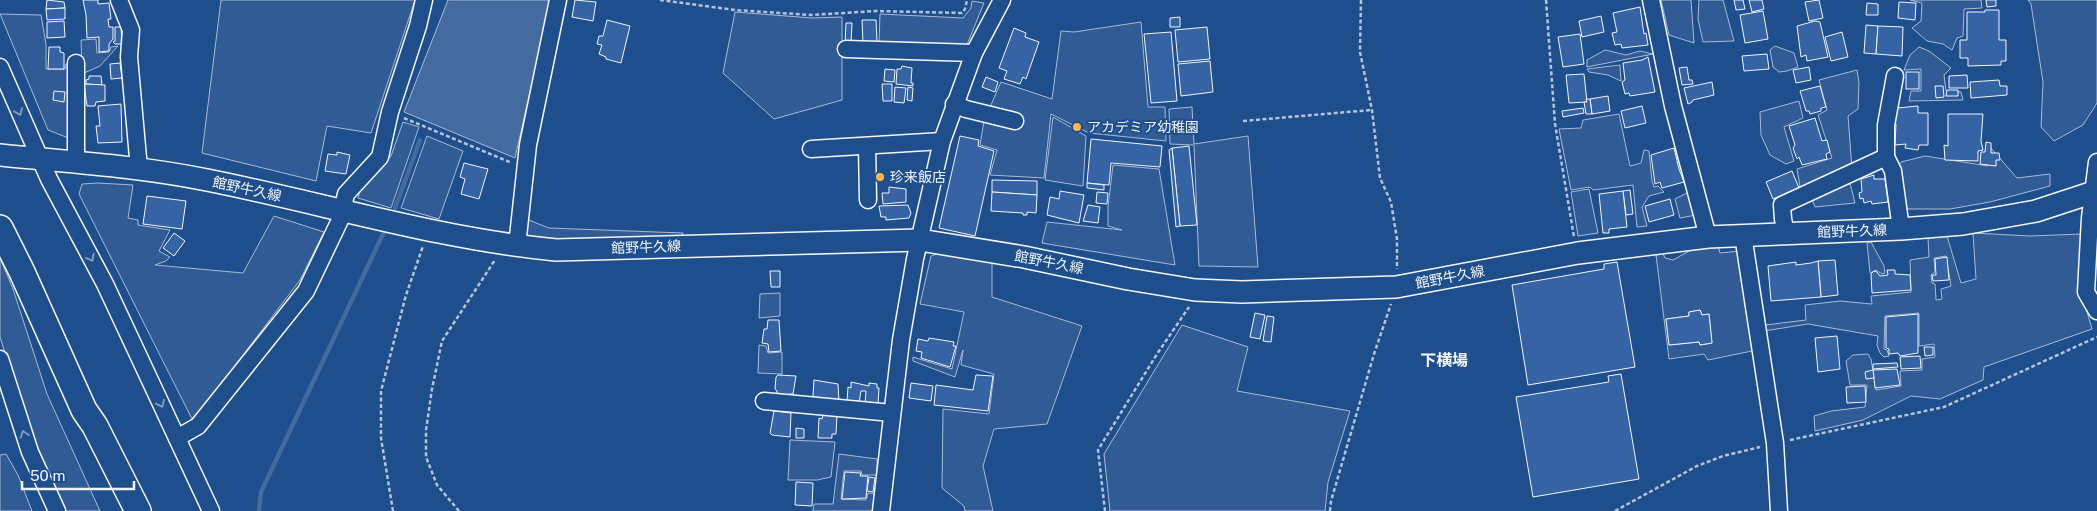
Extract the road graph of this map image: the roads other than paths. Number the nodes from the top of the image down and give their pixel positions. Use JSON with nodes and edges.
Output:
{"nodes":[{"id":1,"x":119,"y":0,"type":"edge"},
{"id":2,"x":424,"y":0,"type":"edge"},
{"id":3,"x":558,"y":0,"type":"edge"},
{"id":4,"x":1002,"y":0,"type":"edge"},
{"id":5,"x":1651,"y":0,"type":"edge"},
{"id":6,"x":846,"y":49,"type":"dead end"},
{"id":7,"x":974,"y":53,"type":"junction"},
{"id":8,"x":76,"y":63,"type":"dead end"},
{"id":9,"x":0,"y":67,"type":"edge"},
{"id":10,"x":1895,"y":76,"type":"dead end"},
{"id":11,"x":954,"y":104,"type":"junction"},
{"id":12,"x":1015,"y":121,"type":"dead end"},
{"id":13,"x":942,"y":141,"type":"junction"},
{"id":14,"x":867,"y":146,"type":"junction"},
{"id":15,"x":811,"y":149,"type":"dead end"},
{"id":16,"x":0,"y":155,"type":"edge"},
{"id":17,"x":1886,"y":157,"type":"junction"},
{"id":18,"x":40,"y":159,"type":"junction"},
{"id":19,"x":76,"y":162,"type":"junction"},
{"id":20,"x":2097,"y":162,"type":"edge"},
{"id":21,"x":139,"y":169,"type":"junction"},
{"id":22,"x":2095,"y":191,"type":"edge"},
{"id":23,"x":868,"y":200,"type":"dead end"},
{"id":24,"x":344,"y":210,"type":"junction"},
{"id":25,"x":0,"y":228,"type":"edge"},
{"id":26,"x":1902,"y":229,"type":"junction"},
{"id":27,"x":1786,"y":233,"type":"junction"},
{"id":28,"x":1743,"y":235,"type":"junction"},
{"id":29,"x":1708,"y":237,"type":"junction"},
{"id":30,"x":920,"y":240,"type":"junction"},
{"id":31,"x":511,"y":245,"type":"junction"},
{"id":32,"x":2097,"y":311,"type":"edge"},
{"id":33,"x":0,"y":359,"type":"edge"},
{"id":34,"x":764,"y":401,"type":"dead end"},
{"id":35,"x":84,"y":410,"type":"junction"},
{"id":36,"x":892,"y":413,"type":"junction"},
{"id":37,"x":177,"y":438,"type":"junction"},
{"id":38,"x":57,"y":511,"type":"edge"},
{"id":39,"x":124,"y":511,"type":"edge"},
{"id":40,"x":138,"y":511,"type":"edge"},
{"id":41,"x":211,"y":511,"type":"edge"},
{"id":42,"x":881,"y":511,"type":"edge"},
{"id":43,"x":1779,"y":511,"type":"edge"}],
"edges":[{"from":1,"to":21,"type":"street"},
{"from":2,"to":24,"type":"street"},
{"from":3,"to":31,"type":"street"},
{"from":4,"to":7,"type":"street"},
{"from":5,"to":29,"type":"street"},
{"from":6,"to":7,"type":"street"},
{"from":7,"to":11,"type":"street"},
{"from":8,"to":19,"type":"street"},
{"from":9,"to":18,"type":"street","one_way":true},
{"from":10,"to":17,"type":"street"},
{"from":11,"to":12,"type":"street"},
{"from":11,"to":13,"type":"street"},
{"from":13,"to":14,"type":"street"},
{"from":13,"to":30,"type":"street"},
{"from":14,"to":15,"type":"street"},
{"from":14,"to":23,"type":"street"},
{"from":16,"to":18,"type":"main road","name":"館野牛久線"},
{"from":17,"to":26,"type":"street"},
{"from":17,"to":27,"type":"street"},
{"from":18,"to":19,"type":"main road","name":"館野牛久線"},
{"from":18,"to":37,"type":"street","one_way":true},
{"from":19,"to":21,"type":"main road","name":"館野牛久線"},
{"from":20,"to":22,"type":"street"},
{"from":21,"to":24,"type":"main road","name":"館野牛久線"},
{"from":22,"to":26,"type":"main road","name":"館野牛久線"},
{"from":22,"to":32,"type":"street"},
{"from":24,"to":31,"type":"main road","name":"館野牛久線"},
{"from":24,"to":37,"type":"street"},
{"from":25,"to":35,"type":"highway"},
{"from":26,"to":27,"type":"main road","name":"館野牛久線"},
{"from":27,"to":28,"type":"main road","name":"館野牛久線"},
{"from":28,"to":29,"type":"main road","name":"館野牛久線"},
{"from":28,"to":43,"type":"street"},
{"from":29,"to":30,"type":"main road","name":"館野牛久線"},
{"from":30,"to":31,"type":"main road","name":"館野牛久線"},
{"from":30,"to":36,"type":"street"},
{"from":38,"to":33,"type":"street","one_way":true},
{"from":34,"to":36,"type":"street"},
{"from":35,"to":39,"type":"highway"},
{"from":35,"to":40,"type":"highway"},
{"from":36,"to":42,"type":"street"},
{"from":37,"to":41,"type":"street"}]}
